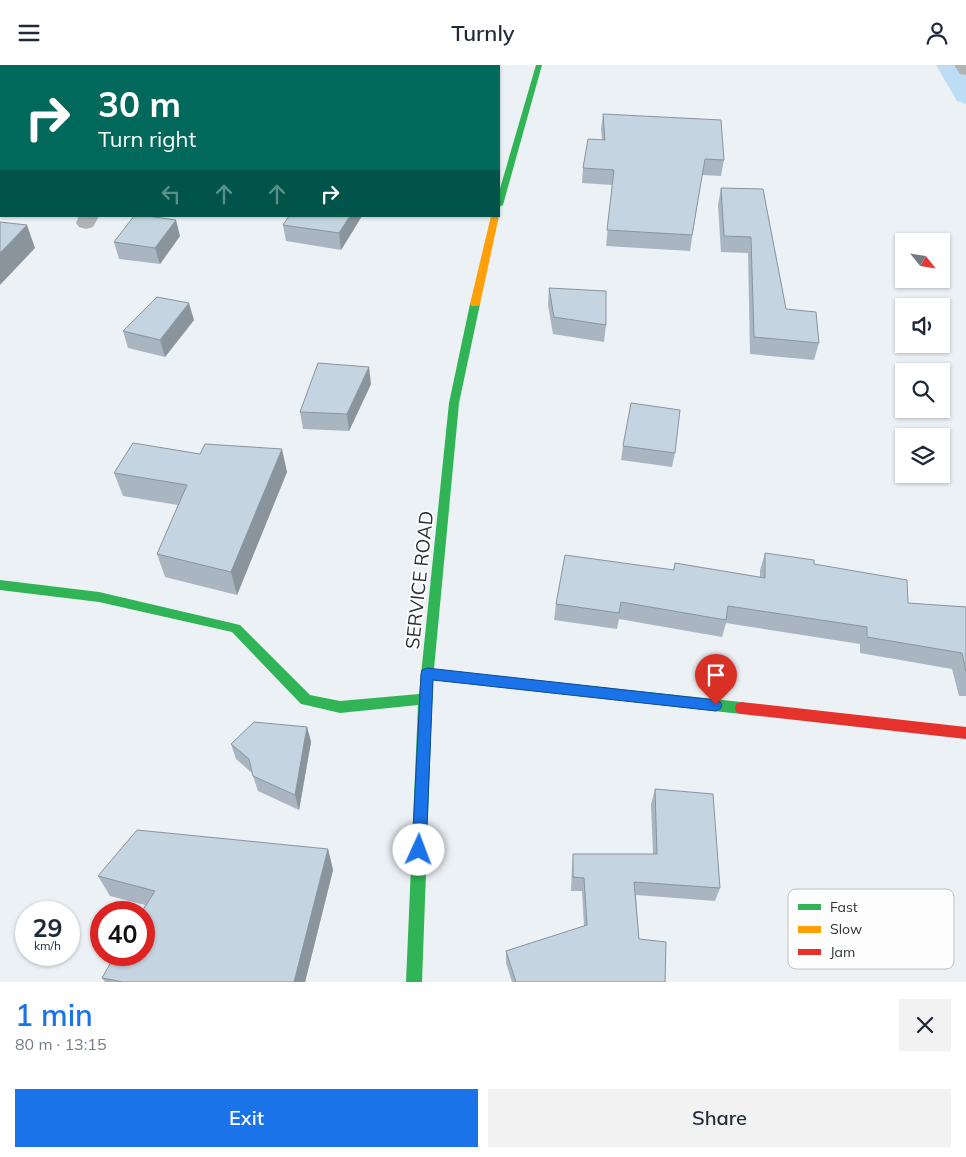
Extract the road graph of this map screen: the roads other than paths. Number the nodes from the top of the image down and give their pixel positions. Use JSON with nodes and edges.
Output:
{"nodes":[{"id":1,"x":539,"y":65,"type":"edge"},
{"id":2,"x":963,"y":65,"type":"edge"},
{"id":3,"x":966,"y":70,"type":"edge"},
{"id":4,"x":500,"y":202,"type":"edge"},
{"id":5,"x":495,"y":217,"type":"edge"},
{"id":6,"x":0,"y":585,"type":"edge"},
{"id":7,"x":427,"y":674,"type":"junction"},
{"id":8,"x":425,"y":699,"type":"junction"},
{"id":9,"x":966,"y":733,"type":"edge"},
{"id":10,"x":414,"y":982,"type":"edge"}],
"edges":[{"from":1,"to":4,"type":"street"},
{"from":2,"to":3,"type":"street"},
{"from":5,"to":7,"type":"street","name":"SERVICE ROAD"},
{"from":6,"to":8,"type":"street"},
{"from":7,"to":8,"type":"street","name":"SERVICE ROAD"},
{"from":7,"to":9,"type":"street"},
{"from":8,"to":10,"type":"street","name":"SERVICE ROAD"}]}
